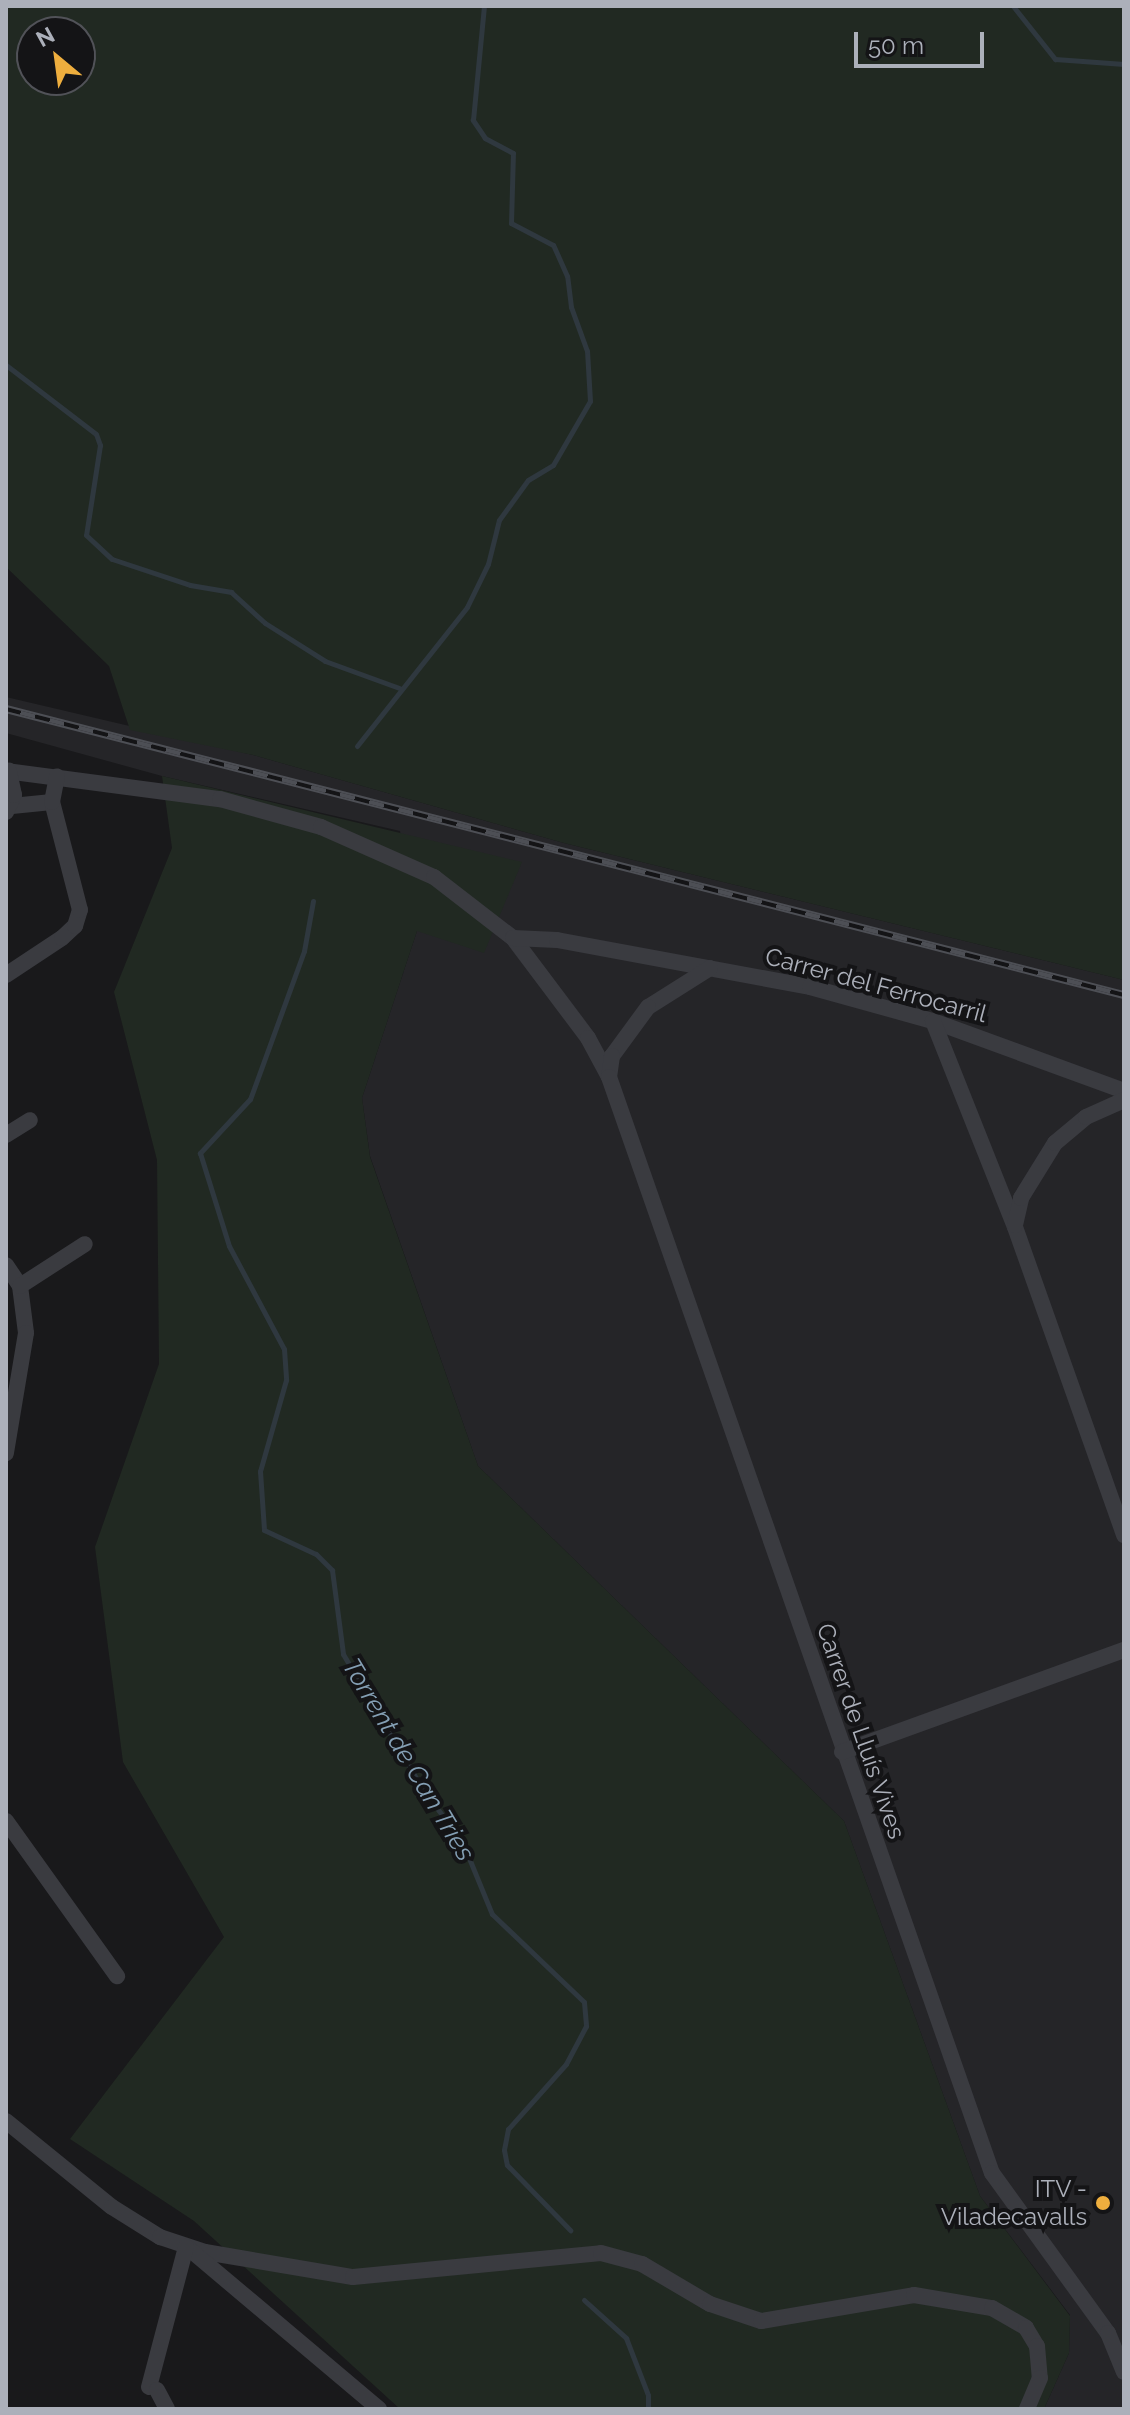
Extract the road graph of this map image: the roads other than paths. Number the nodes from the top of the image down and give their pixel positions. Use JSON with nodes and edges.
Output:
{"nodes":[{"id":1,"x":7,"y":771,"type":"edge"},
{"id":2,"x":57,"y":776,"type":"junction"},
{"id":3,"x":52,"y":802,"type":"junction"},
{"id":4,"x":9,"y":809,"type":"edge"},
{"id":5,"x":513,"y":938,"type":"junction"},
{"id":6,"x":710,"y":968,"type":"junction"},
{"id":7,"x":6,"y":975,"type":"edge"},
{"id":8,"x":933,"y":1021,"type":"junction"},
{"id":9,"x":980,"y":1038,"type":"junction"},
{"id":10,"x":955,"y":1070,"type":"junction"},
{"id":11,"x":609,"y":1077,"type":"junction"},
{"id":12,"x":1124,"y":1091,"type":"edge"},
{"id":13,"x":1124,"y":1100,"type":"edge"},
{"id":14,"x":30,"y":1120,"type":"dead end"},
{"id":15,"x":6,"y":1135,"type":"edge"},
{"id":16,"x":1015,"y":1227,"type":"junction"},
{"id":17,"x":85,"y":1244,"type":"dead end"},
{"id":18,"x":6,"y":1265,"type":"edge"},
{"id":19,"x":20,"y":1286,"type":"junction"},
{"id":20,"x":6,"y":1453,"type":"edge"},
{"id":21,"x":1124,"y":1535,"type":"edge"},
{"id":22,"x":1124,"y":1650,"type":"edge"},
{"id":23,"x":842,"y":1752,"type":"junction"},
{"id":24,"x":6,"y":1821,"type":"edge"},
{"id":25,"x":117,"y":1976,"type":"dead end"},
{"id":26,"x":6,"y":2121,"type":"edge"},
{"id":27,"x":186,"y":2247,"type":"junction"},
{"id":28,"x":1116,"y":2334,"type":"edge"},
{"id":29,"x":1124,"y":2372,"type":"edge"},
{"id":30,"x":167,"y":2409,"type":"edge"},
{"id":31,"x":379,"y":2409,"type":"edge"},
{"id":32,"x":1027,"y":2409,"type":"edge"}],
"edges":[{"from":1,"to":2,"type":"street","name":"Carrer de Lluís Vives"},
{"from":1,"to":4,"type":"street"},
{"from":2,"to":3,"type":"street"},
{"from":2,"to":5,"type":"street","name":"Carrer de Lluís Vives"},
{"from":3,"to":4,"type":"street"},
{"from":3,"to":7,"type":"street"},
{"from":5,"to":6,"type":"street","name":"Carrer del Ferrocarril"},
{"from":5,"to":11,"type":"street","name":"Carrer de Lluís Vives"},
{"from":6,"to":8,"type":"street","name":"Carrer del Ferrocarril"},
{"from":6,"to":11,"type":"street"},
{"from":8,"to":9,"type":"street","name":"Carrer del Ferrocarril"},
{"from":8,"to":10,"type":"street"},
{"from":9,"to":10,"type":"street"},
{"from":9,"to":12,"type":"street","name":"Carrer del Ferrocarril"},
{"from":10,"to":16,"type":"street"},
{"from":11,"to":23,"type":"street","name":"Carrer de Lluís Vives"},
{"from":13,"to":16,"type":"street"},
{"from":14,"to":15,"type":"street"},
{"from":16,"to":21,"type":"street"},
{"from":17,"to":19,"type":"street"},
{"from":18,"to":19,"type":"street"},
{"from":19,"to":20,"type":"street"},
{"from":22,"to":23,"type":"street"},
{"from":23,"to":28,"type":"street","name":"Carrer de Lluís Vives"},
{"from":24,"to":25,"type":"street"},
{"from":26,"to":27,"type":"street"},
{"from":27,"to":30,"type":"street"},
{"from":27,"to":31,"type":"street"},
{"from":27,"to":32,"type":"street"},
{"from":28,"to":29,"type":"street","name":"Carrer de Lluís Vives"}]}
